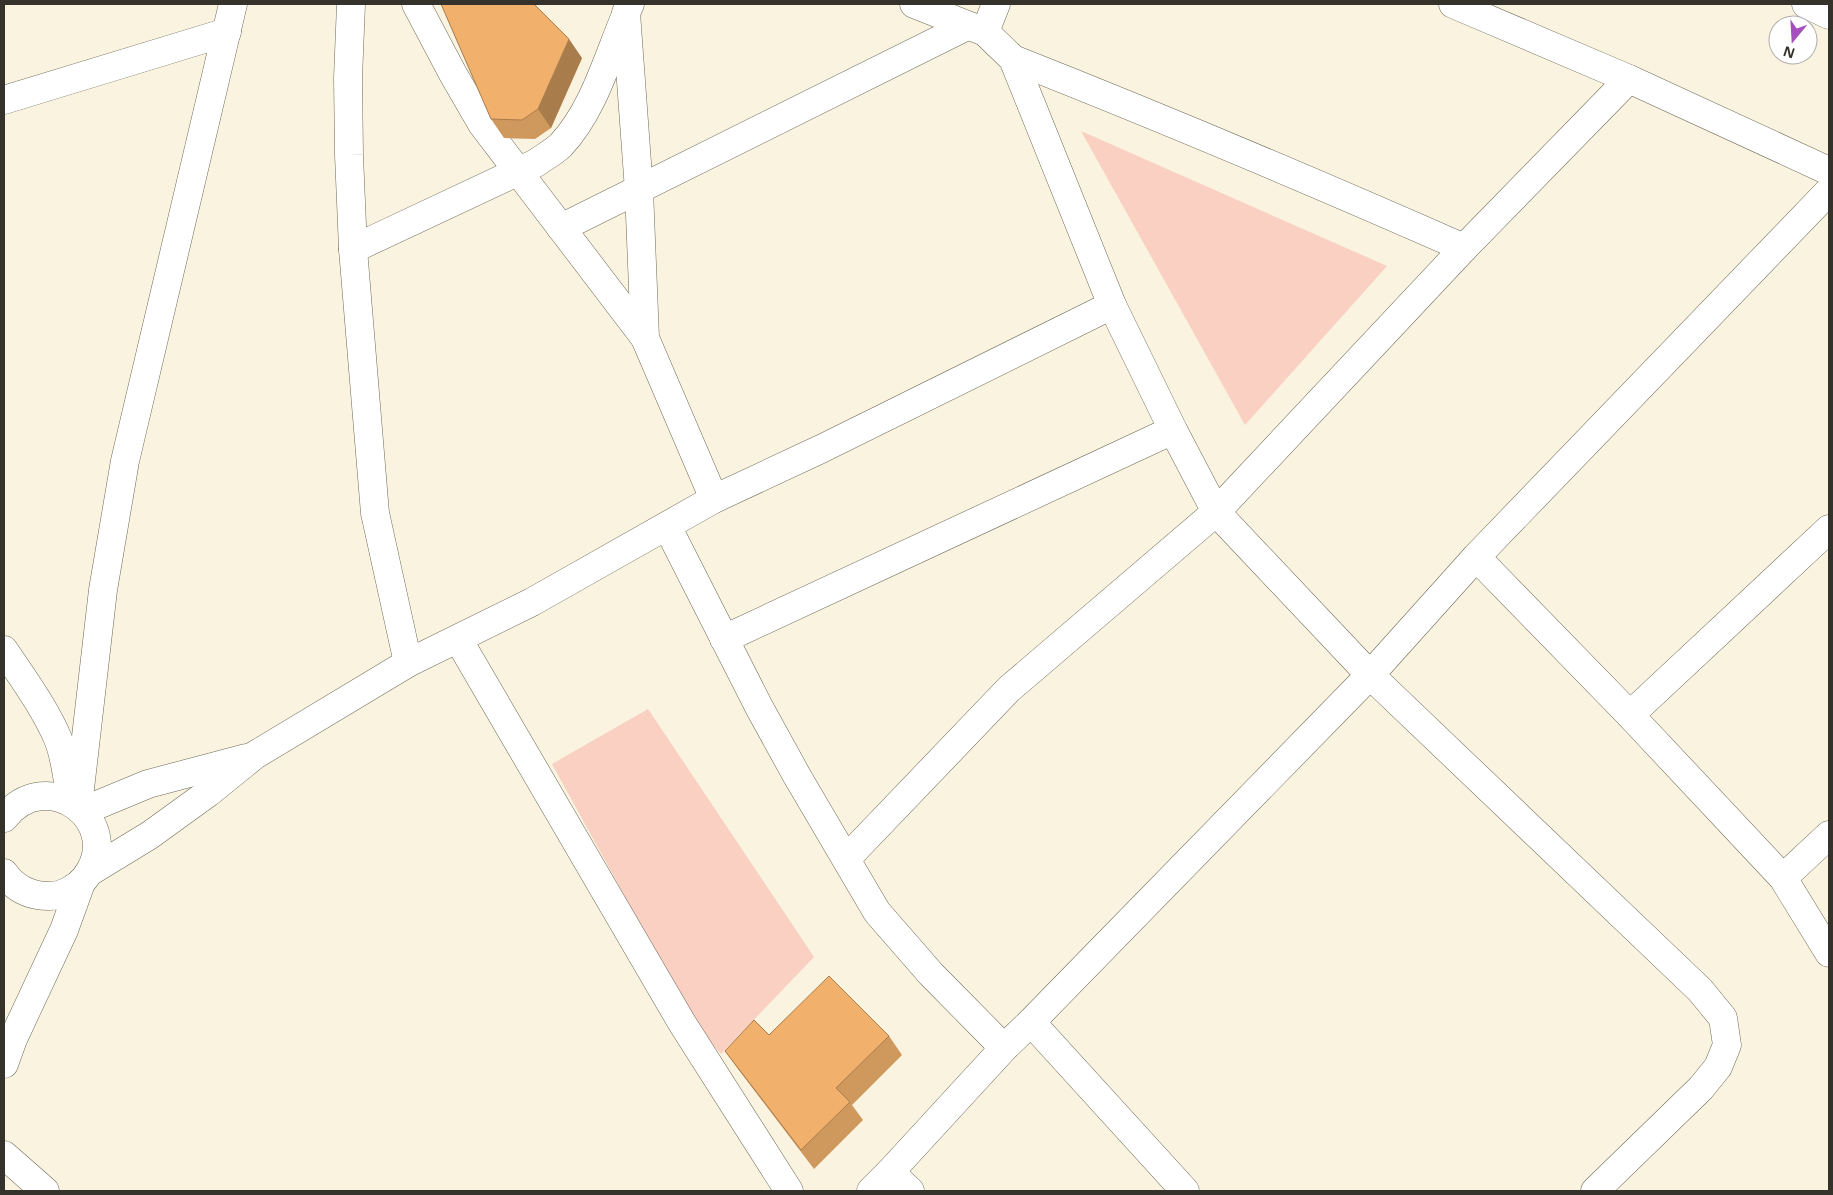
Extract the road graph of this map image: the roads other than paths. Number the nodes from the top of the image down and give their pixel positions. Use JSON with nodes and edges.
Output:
{"nodes":[{"id":1,"x":233,"y":4,"type":"edge"},
{"id":2,"x":351,"y":4,"type":"edge"},
{"id":3,"x":416,"y":4,"type":"edge"},
{"id":4,"x":914,"y":4,"type":"edge"},
{"id":5,"x":996,"y":4,"type":"edge"},
{"id":6,"x":1453,"y":4,"type":"edge"},
{"id":7,"x":1806,"y":4,"type":"edge"},
{"id":8,"x":628,"y":9,"type":"edge"},
{"id":9,"x":1829,"y":14,"type":"edge"},
{"id":10,"x":976,"y":29,"type":"junction"},
{"id":11,"x":227,"y":32,"type":"junction"},
{"id":12,"x":1013,"y":59,"type":"junction"},
{"id":13,"x":1629,"y":79,"type":"junction"},
{"id":14,"x":4,"y":100,"type":"edge"},
{"id":15,"x":518,"y":170,"type":"junction"},
{"id":16,"x":1829,"y":171,"type":"edge"},
{"id":17,"x":640,"y":190,"type":"junction"},
{"id":18,"x":1829,"y":191,"type":"edge"},
{"id":19,"x":561,"y":228,"type":"junction"},
{"id":20,"x":1464,"y":248,"type":"junction"},
{"id":21,"x":353,"y":249,"type":"junction"},
{"id":22,"x":1112,"y":305,"type":"junction"},
{"id":23,"x":645,"y":338,"type":"junction"},
{"id":24,"x":1173,"y":430,"type":"junction"},
{"id":25,"x":714,"y":499,"type":"junction"},
{"id":26,"x":1216,"y":512,"type":"junction"},
{"id":27,"x":667,"y":526,"type":"junction"},
{"id":28,"x":1829,"y":529,"type":"edge"},
{"id":29,"x":1476,"y":556,"type":"junction"},
{"id":30,"x":458,"y":639,"type":"junction"},
{"id":31,"x":724,"y":639,"type":"junction"},
{"id":32,"x":4,"y":650,"type":"edge"},
{"id":33,"x":408,"y":664,"type":"junction"},
{"id":34,"x":1370,"y":675,"type":"junction"},
{"id":35,"x":1630,"y":715,"type":"junction"},
{"id":36,"x":255,"y":755,"type":"junction"},
{"id":37,"x":77,"y":806,"type":"junction"},
{"id":38,"x":4,"y":818,"type":"edge"},
{"id":39,"x":1829,"y":835,"type":"edge"},
{"id":40,"x":847,"y":858,"type":"junction"},
{"id":41,"x":4,"y":873,"type":"edge"},
{"id":42,"x":86,"y":877,"type":"junction"},
{"id":43,"x":1783,"y":878,"type":"junction"},
{"id":44,"x":1829,"y":953,"type":"edge"},
{"id":45,"x":1031,"y":1022,"type":"junction"},
{"id":46,"x":1004,"y":1048,"type":"junction"},
{"id":47,"x":4,"y":1064,"type":"edge"},
{"id":48,"x":4,"y":1155,"type":"edge"},
{"id":49,"x":890,"y":1172,"type":"junction"},
{"id":50,"x":45,"y":1191,"type":"edge"},
{"id":51,"x":790,"y":1191,"type":"edge"},
{"id":52,"x":871,"y":1191,"type":"edge"},
{"id":53,"x":910,"y":1191,"type":"edge"},
{"id":54,"x":1185,"y":1191,"type":"edge"},
{"id":55,"x":1595,"y":1191,"type":"edge"}],
"edges":[{"from":1,"to":11,"type":"street"},
{"from":2,"to":21,"type":"street"},
{"from":3,"to":15,"type":"street"},
{"from":4,"to":10,"type":"street"},
{"from":5,"to":10,"type":"street"},
{"from":6,"to":13,"type":"street"},
{"from":7,"to":9,"type":"street"},
{"from":8,"to":15,"type":"street"},
{"from":8,"to":17,"type":"street"},
{"from":10,"to":12,"type":"street"},
{"from":10,"to":17,"type":"street"},
{"from":11,"to":14,"type":"street"},
{"from":11,"to":37,"type":"street"},
{"from":12,"to":20,"type":"street"},
{"from":12,"to":22,"type":"street"},
{"from":13,"to":16,"type":"street"},
{"from":13,"to":20,"type":"street"},
{"from":15,"to":19,"type":"street"},
{"from":15,"to":21,"type":"street"},
{"from":17,"to":19,"type":"street"},
{"from":17,"to":23,"type":"street"},
{"from":18,"to":29,"type":"street"},
{"from":19,"to":23,"type":"street"},
{"from":20,"to":26,"type":"street"},
{"from":21,"to":33,"type":"street"},
{"from":22,"to":24,"type":"street"},
{"from":22,"to":25,"type":"street"},
{"from":23,"to":25,"type":"street"},
{"from":24,"to":26,"type":"street"},
{"from":24,"to":31,"type":"street"},
{"from":25,"to":27,"type":"street"},
{"from":26,"to":34,"type":"street"},
{"from":26,"to":40,"type":"street"},
{"from":27,"to":30,"type":"street"},
{"from":27,"to":31,"type":"street"},
{"from":28,"to":35,"type":"street"},
{"from":29,"to":34,"type":"street"},
{"from":29,"to":35,"type":"street"},
{"from":30,"to":33,"type":"street"},
{"from":30,"to":51,"type":"street"},
{"from":31,"to":40,"type":"street"},
{"from":32,"to":37,"type":"street"},
{"from":33,"to":36,"type":"street"},
{"from":34,"to":45,"type":"street"},
{"from":34,"to":55,"type":"street"},
{"from":35,"to":43,"type":"street"},
{"from":36,"to":37,"type":"street"},
{"from":36,"to":42,"type":"street"},
{"from":37,"to":38,"type":"street"},
{"from":37,"to":42,"type":"street"},
{"from":39,"to":43,"type":"street"},
{"from":40,"to":46,"type":"street"},
{"from":41,"to":42,"type":"street"},
{"from":42,"to":47,"type":"street"},
{"from":43,"to":44,"type":"street"},
{"from":45,"to":46,"type":"street"},
{"from":45,"to":54,"type":"street"},
{"from":46,"to":49,"type":"street"},
{"from":48,"to":50,"type":"street"},
{"from":49,"to":52,"type":"street"},
{"from":49,"to":53,"type":"street"}]}
